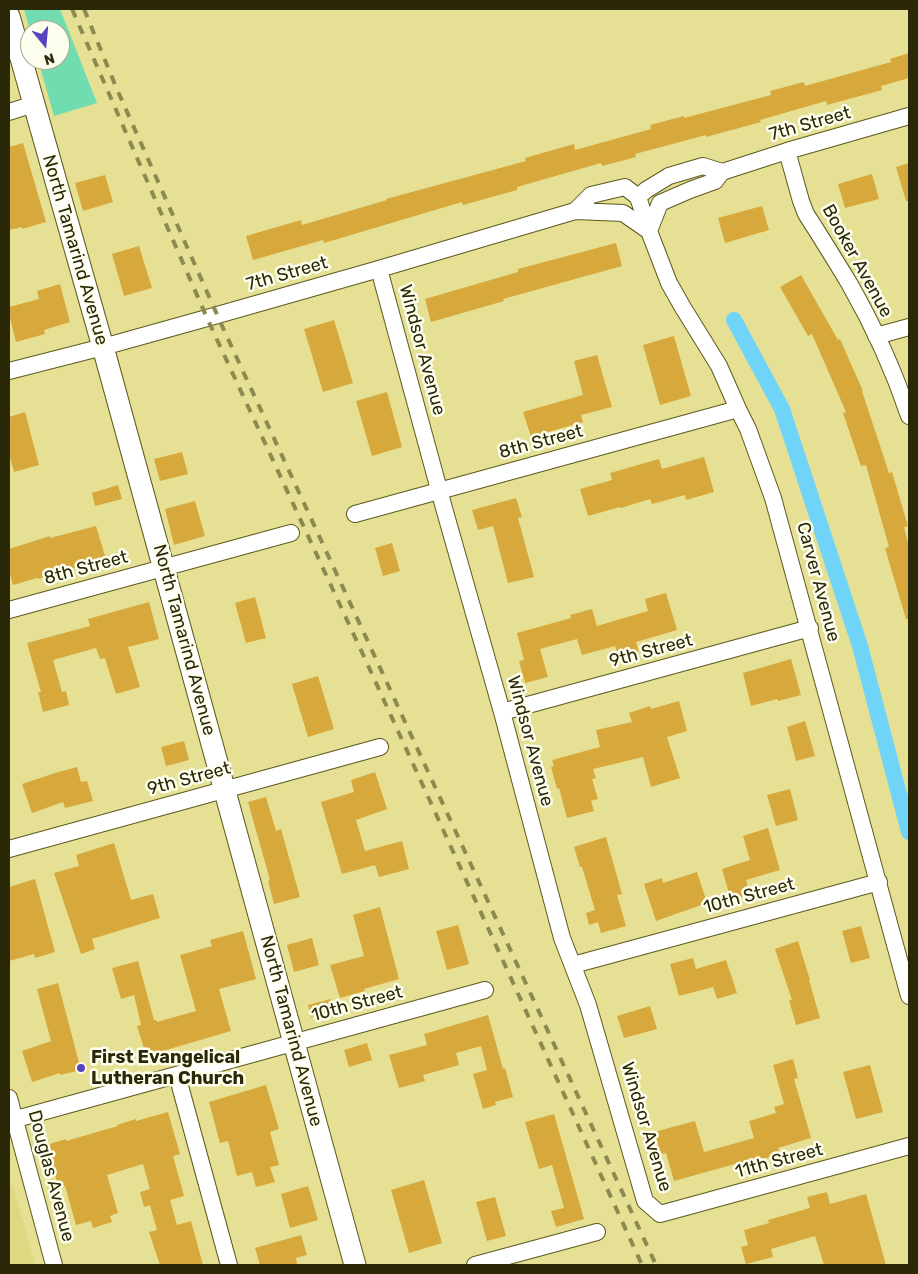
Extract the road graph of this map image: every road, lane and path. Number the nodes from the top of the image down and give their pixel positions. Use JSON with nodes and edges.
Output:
{"nodes":[{"id":1,"x":9,"y":16,"type":"edge"},
{"id":2,"x":34,"y":104,"type":"junction"},
{"id":3,"x":9,"y":112,"type":"edge"},
{"id":4,"x":909,"y":116,"type":"edge"},
{"id":5,"x":787,"y":151,"type":"junction"},
{"id":6,"x":722,"y":172,"type":"junction"},
{"id":7,"x":638,"y":197,"type":"junction"},
{"id":8,"x":575,"y":211,"type":"junction"},
{"id":9,"x":649,"y":231,"type":"junction"},
{"id":10,"x":379,"y":269,"type":"junction"},
{"id":11,"x":909,"y":327,"type":"edge"},
{"id":12,"x":876,"y":336,"type":"junction"},
{"id":13,"x":103,"y":347,"type":"junction"},
{"id":14,"x":9,"y":371,"type":"edge"},
{"id":15,"x":738,"y":409,"type":"junction"},
{"id":16,"x":909,"y":416,"type":"edge"},
{"id":17,"x":439,"y":491,"type":"junction"},
{"id":18,"x":355,"y":514,"type":"dead end"},
{"id":19,"x":291,"y":534,"type":"dead end"},
{"id":20,"x":164,"y":567,"type":"junction"},
{"id":21,"x":9,"y":610,"type":"edge"},
{"id":22,"x":810,"y":628,"type":"junction"},
{"id":23,"x":502,"y":712,"type":"junction"},
{"id":24,"x":380,"y":747,"type":"dead end"},
{"id":25,"x":224,"y":790,"type":"junction"},
{"id":26,"x":9,"y":849,"type":"edge"},
{"id":27,"x":879,"y":882,"type":"junction"},
{"id":28,"x":573,"y":965,"type":"junction"},
{"id":29,"x":485,"y":990,"type":"dead end"},
{"id":30,"x":909,"y":996,"type":"edge"},
{"id":31,"x":294,"y":1042,"type":"junction"},
{"id":32,"x":177,"y":1074,"type":"junction"},
{"id":33,"x":9,"y":1098,"type":"edge"},
{"id":34,"x":12,"y":1120,"type":"edge"},
{"id":35,"x":909,"y":1146,"type":"edge"},
{"id":36,"x":660,"y":1214,"type":"joint"},
{"id":37,"x":597,"y":1232,"type":"dead end"},
{"id":38,"x":54,"y":1265,"type":"edge"},
{"id":39,"x":229,"y":1265,"type":"edge"},
{"id":40,"x":355,"y":1265,"type":"edge"},
{"id":41,"x":476,"y":1265,"type":"edge"}],
"edges":[{"from":1,"to":2,"type":"street","name":"North Tamarind Avenue"},
{"from":2,"to":3,"type":"street"},
{"from":2,"to":13,"type":"street","name":"North Tamarind Avenue"},
{"from":4,"to":5,"type":"street","name":"7th Street"},
{"from":5,"to":6,"type":"street","name":"7th Street"},
{"from":5,"to":12,"type":"street","name":"Booker Avenue"},
{"from":6,"to":7,"type":"street","name":"7th Street"},
{"from":6,"to":9,"type":"street","name":"7th Street"},
{"from":7,"to":8,"type":"street","name":"7th Street"},
{"from":7,"to":9,"type":"street","name":"Carver Avenue"},
{"from":8,"to":9,"type":"street","name":"7th Street"},
{"from":8,"to":10,"type":"street","name":"7th Street"},
{"from":9,"to":15,"type":"street","name":"Carver Avenue"},
{"from":10,"to":13,"type":"street","name":"7th Street"},
{"from":10,"to":17,"type":"street","name":"Windsor Avenue"},
{"from":11,"to":12,"type":"street"},
{"from":12,"to":16,"type":"street","name":"Booker Avenue"},
{"from":13,"to":14,"type":"street","name":"7th Street"},
{"from":13,"to":20,"type":"street","name":"North Tamarind Avenue"},
{"from":15,"to":17,"type":"street","name":"8th Street"},
{"from":15,"to":22,"type":"street","name":"Carver Avenue"},
{"from":17,"to":18,"type":"street","name":"8th Street"},
{"from":17,"to":23,"type":"street","name":"Windsor Avenue"},
{"from":19,"to":20,"type":"street","name":"8th Street"},
{"from":20,"to":21,"type":"street","name":"8th Street"},
{"from":20,"to":25,"type":"street","name":"North Tamarind Avenue"},
{"from":22,"to":23,"type":"street","name":"9th Street"},
{"from":22,"to":27,"type":"street","name":"Carver Avenue"},
{"from":23,"to":28,"type":"street","name":"Windsor Avenue"},
{"from":24,"to":25,"type":"street","name":"9th Street"},
{"from":25,"to":26,"type":"street","name":"9th Street"},
{"from":25,"to":31,"type":"street","name":"North Tamarind Avenue"},
{"from":27,"to":28,"type":"street","name":"10th Street"},
{"from":27,"to":30,"type":"street","name":"Carver Avenue"},
{"from":28,"to":36,"type":"street","name":"Windsor Avenue"},
{"from":29,"to":31,"type":"street","name":"10th Street"},
{"from":31,"to":32,"type":"street","name":"10th Street"},
{"from":31,"to":40,"type":"street","name":"North Tamarind Avenue"},
{"from":32,"to":34,"type":"street","name":"10th Street"},
{"from":32,"to":39,"type":"street"},
{"from":33,"to":34,"type":"street","name":"Douglas Avenue"},
{"from":34,"to":38,"type":"street","name":"Douglas Avenue"},
{"from":35,"to":36,"type":"street","name":"11th Street"},
{"from":37,"to":41,"type":"street"}]}
